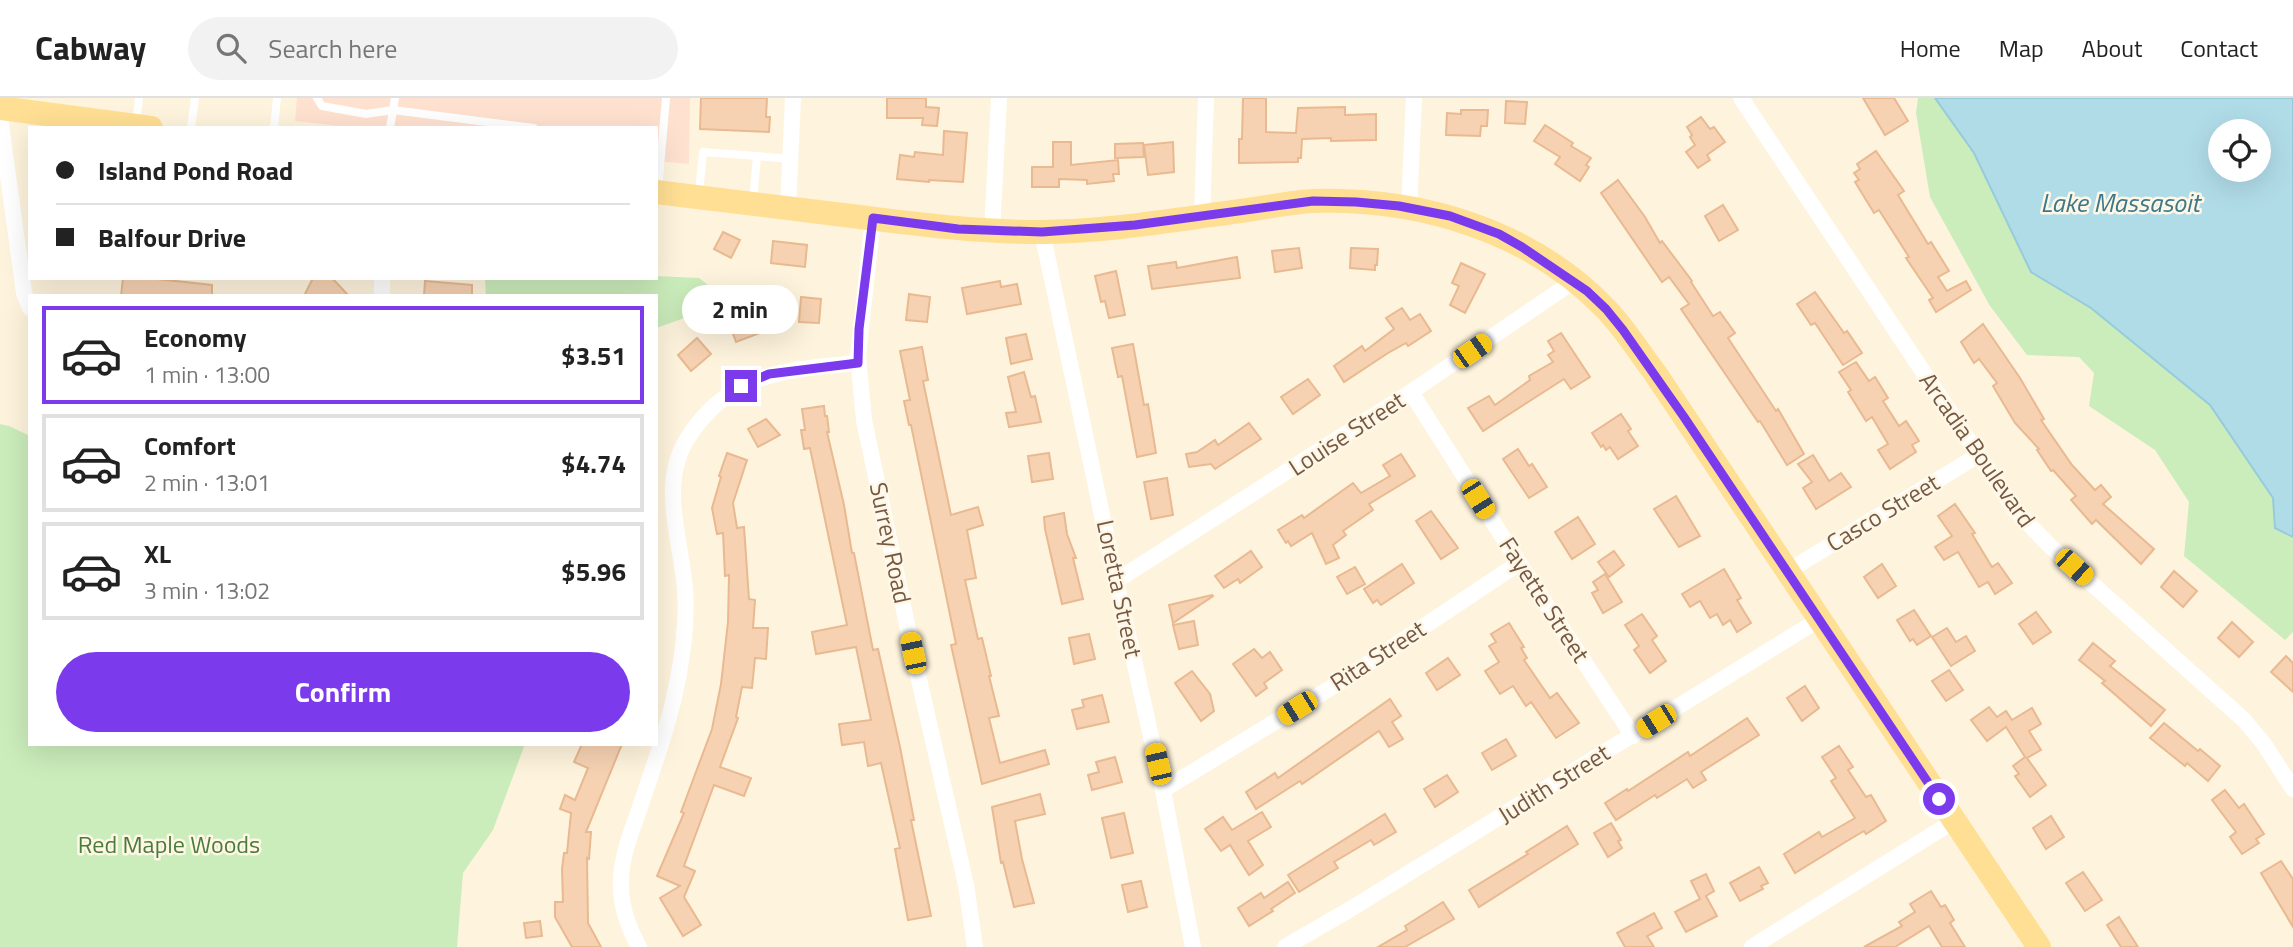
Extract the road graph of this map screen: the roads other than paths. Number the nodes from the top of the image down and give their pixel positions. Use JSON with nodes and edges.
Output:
{"nodes":[{"id":1,"x":139,"y":98,"type":"edge"},
{"id":2,"x":195,"y":98,"type":"edge"},
{"id":3,"x":276,"y":98,"type":"edge"},
{"id":4,"x":317,"y":98,"type":"edge"},
{"id":5,"x":395,"y":98,"type":"edge"},
{"id":6,"x":666,"y":98,"type":"edge"},
{"id":7,"x":793,"y":98,"type":"edge"},
{"id":8,"x":999,"y":98,"type":"edge"},
{"id":9,"x":1206,"y":98,"type":"edge"},
{"id":10,"x":1414,"y":98,"type":"edge"},
{"id":11,"x":1741,"y":98,"type":"edge"},
{"id":12,"x":0,"y":108,"type":"edge"},
{"id":13,"x":394,"y":110,"type":"junction"},
{"id":14,"x":0,"y":117,"type":"edge"},
{"id":15,"x":138,"y":126,"type":"edge"},
{"id":16,"x":143,"y":126,"type":"edge"},
{"id":17,"x":191,"y":126,"type":"edge"},
{"id":18,"x":274,"y":126,"type":"edge"},
{"id":19,"x":390,"y":126,"type":"edge"},
{"id":20,"x":506,"y":126,"type":"edge"},
{"id":21,"x":659,"y":144,"type":"edge"},
{"id":22,"x":757,"y":156,"type":"junction"},
{"id":23,"x":790,"y":159,"type":"junction"},
{"id":24,"x":658,"y":168,"type":"edge"},
{"id":25,"x":658,"y":193,"type":"edge"},
{"id":26,"x":698,"y":198,"type":"junction"},
{"id":27,"x":753,"y":204,"type":"junction"},
{"id":28,"x":788,"y":208,"type":"junction"},
{"id":29,"x":1409,"y":208,"type":"junction"},
{"id":30,"x":1202,"y":216,"type":"junction"},
{"id":31,"x":873,"y":218,"type":"junction"},
{"id":32,"x":992,"y":231,"type":"junction"},
{"id":33,"x":1042,"y":232,"type":"junction"},
{"id":34,"x":1574,"y":281,"type":"junction"},
{"id":35,"x":28,"y":303,"type":"edge"},
{"id":36,"x":858,"y":363,"type":"junction"},
{"id":37,"x":1411,"y":392,"type":"junction"},
{"id":38,"x":1977,"y":456,"type":"junction"},
{"id":39,"x":1518,"y":563,"type":"junction"},
{"id":40,"x":1788,"y":571,"type":"junction"},
{"id":41,"x":1116,"y":581,"type":"junction"},
{"id":42,"x":1820,"y":620,"type":"junction"},
{"id":43,"x":1633,"y":736,"type":"junction"},
{"id":44,"x":2293,"y":789,"type":"edge"},
{"id":45,"x":1163,"y":790,"type":"junction"},
{"id":46,"x":1954,"y":821,"type":"junction"},
{"id":47,"x":639,"y":947,"type":"edge"},
{"id":48,"x":975,"y":947,"type":"edge"},
{"id":49,"x":1193,"y":947,"type":"edge"},
{"id":50,"x":1286,"y":947,"type":"edge"},
{"id":51,"x":1752,"y":947,"type":"edge"},
{"id":52,"x":2039,"y":947,"type":"edge"}],
"edges":[{"from":1,"to":16,"type":"lane"},
{"from":2,"to":17,"type":"lane"},
{"from":3,"to":18,"type":"lane"},
{"from":4,"to":13,"type":"lane"},
{"from":5,"to":13,"type":"lane"},
{"from":6,"to":21,"type":"lane"},
{"from":7,"to":23,"type":"street"},
{"from":8,"to":32,"type":"street"},
{"from":9,"to":30,"type":"street"},
{"from":10,"to":29,"type":"street"},
{"from":11,"to":38,"type":"street","name":"Arcadia Boulevard"},
{"from":12,"to":15,"type":"main road"},
{"from":13,"to":19,"type":"lane"},
{"from":13,"to":20,"type":"lane"},
{"from":14,"to":35,"type":"street"},
{"from":21,"to":24,"type":"lane"},
{"from":22,"to":23,"type":"lane"},
{"from":22,"to":26,"type":"lane"},
{"from":22,"to":27,"type":"lane"},
{"from":23,"to":28,"type":"street"},
{"from":25,"to":26,"type":"main road"},
{"from":26,"to":27,"type":"main road"},
{"from":27,"to":28,"type":"main road"},
{"from":28,"to":31,"type":"main road"},
{"from":29,"to":30,"type":"main road"},
{"from":29,"to":34,"type":"main road"},
{"from":30,"to":33,"type":"main road"},
{"from":31,"to":32,"type":"main road"},
{"from":31,"to":36,"type":"street","name":"Surrey Road"},
{"from":32,"to":33,"type":"main road"},
{"from":33,"to":41,"type":"street","name":"Loretta Street"},
{"from":34,"to":37,"type":"street","name":"Louise Street"},
{"from":34,"to":40,"type":"main road"},
{"from":36,"to":47,"type":"street"},
{"from":36,"to":48,"type":"street","name":"Surrey Road"},
{"from":37,"to":39,"type":"street","name":"Fayette Street"},
{"from":37,"to":41,"type":"street","name":"Louise Street"},
{"from":38,"to":40,"type":"street","name":"Casco Street"},
{"from":38,"to":44,"type":"street","name":"Arcadia Boulevard"},
{"from":39,"to":43,"type":"street","name":"Fayette Street"},
{"from":39,"to":45,"type":"street","name":"Rita Street"},
{"from":40,"to":42,"type":"main road"},
{"from":41,"to":45,"type":"street","name":"Loretta Street"},
{"from":42,"to":43,"type":"street","name":"Judith Street"},
{"from":42,"to":46,"type":"main road"},
{"from":43,"to":50,"type":"street","name":"Judith Street"},
{"from":45,"to":49,"type":"street","name":"Loretta Street"},
{"from":46,"to":51,"type":"street"},
{"from":46,"to":52,"type":"main road"}]}
